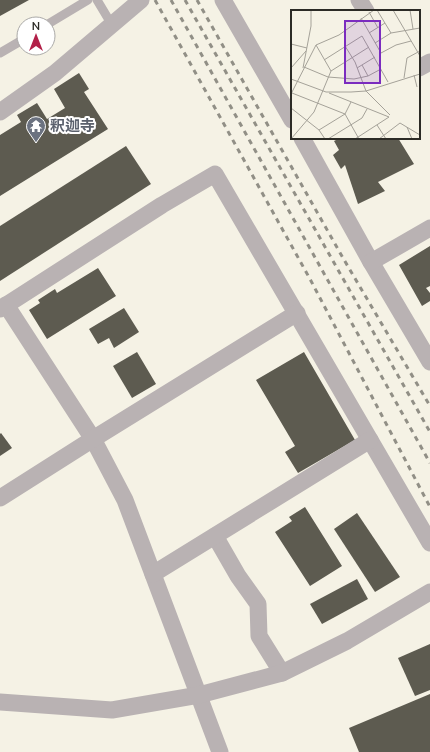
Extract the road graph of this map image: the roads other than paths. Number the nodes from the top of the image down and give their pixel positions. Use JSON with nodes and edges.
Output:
{"nodes":[{"id":1,"x":88,"y":0,"type":"edge"},
{"id":2,"x":97,"y":0,"type":"edge"},
{"id":3,"x":141,"y":0,"type":"edge"},
{"id":4,"x":223,"y":0,"type":"edge"},
{"id":5,"x":359,"y":0,"type":"edge"},
{"id":6,"x":365,"y":10,"type":"edge"},
{"id":7,"x":56,"y":19,"type":"edge"},
{"id":8,"x":112,"y":25,"type":"junction"},
{"id":9,"x":16,"y":44,"type":"edge"},
{"id":10,"x":0,"y":53,"type":"edge"},
{"id":11,"x":430,"y":62,"type":"edge"},
{"id":12,"x":420,"y":67,"type":"edge"},
{"id":13,"x":0,"y":112,"type":"edge"},
{"id":14,"x":291,"y":118,"type":"edge"},
{"id":15,"x":303,"y":139,"type":"edge"},
{"id":16,"x":430,"y":228,"type":"edge"},
{"id":17,"x":371,"y":262,"type":"junction"},
{"id":18,"x":3,"y":307,"type":"edge"},
{"id":19,"x":298,"y":313,"type":"junction"},
{"id":20,"x":430,"y":362,"type":"edge"},
{"id":21,"x":93,"y":438,"type":"junction"},
{"id":22,"x":370,"y":440,"type":"junction"},
{"id":23,"x":0,"y":498,"type":"edge"},
{"id":24,"x":215,"y":536,"type":"junction"},
{"id":25,"x":430,"y":543,"type":"edge"},
{"id":26,"x":153,"y":574,"type":"junction"},
{"id":27,"x":430,"y":592,"type":"edge"},
{"id":28,"x":282,"y":673,"type":"junction"},
{"id":29,"x":198,"y":695,"type":"junction"},
{"id":30,"x":0,"y":702,"type":"edge"},
{"id":31,"x":220,"y":752,"type":"edge"}],
"edges":[{"from":1,"to":7,"type":"lane"},
{"from":2,"to":8,"type":"lane"},
{"from":3,"to":8,"type":"street"},
{"from":4,"to":14,"type":"street"},
{"from":5,"to":6,"type":"street"},
{"from":8,"to":13,"type":"street"},
{"from":9,"to":10,"type":"lane"},
{"from":11,"to":12,"type":"street"},
{"from":15,"to":17,"type":"street"},
{"from":16,"to":17,"type":"street"},
{"from":17,"to":20,"type":"street"},
{"from":18,"to":19,"type":"street"},
{"from":18,"to":21,"type":"street"},
{"from":19,"to":21,"type":"street"},
{"from":19,"to":22,"type":"street"},
{"from":21,"to":23,"type":"street"},
{"from":21,"to":26,"type":"street"},
{"from":22,"to":24,"type":"street"},
{"from":22,"to":25,"type":"street"},
{"from":24,"to":26,"type":"street"},
{"from":24,"to":28,"type":"street"},
{"from":26,"to":29,"type":"street"},
{"from":27,"to":28,"type":"street"},
{"from":28,"to":29,"type":"street"},
{"from":29,"to":30,"type":"street"},
{"from":29,"to":31,"type":"street"}]}
